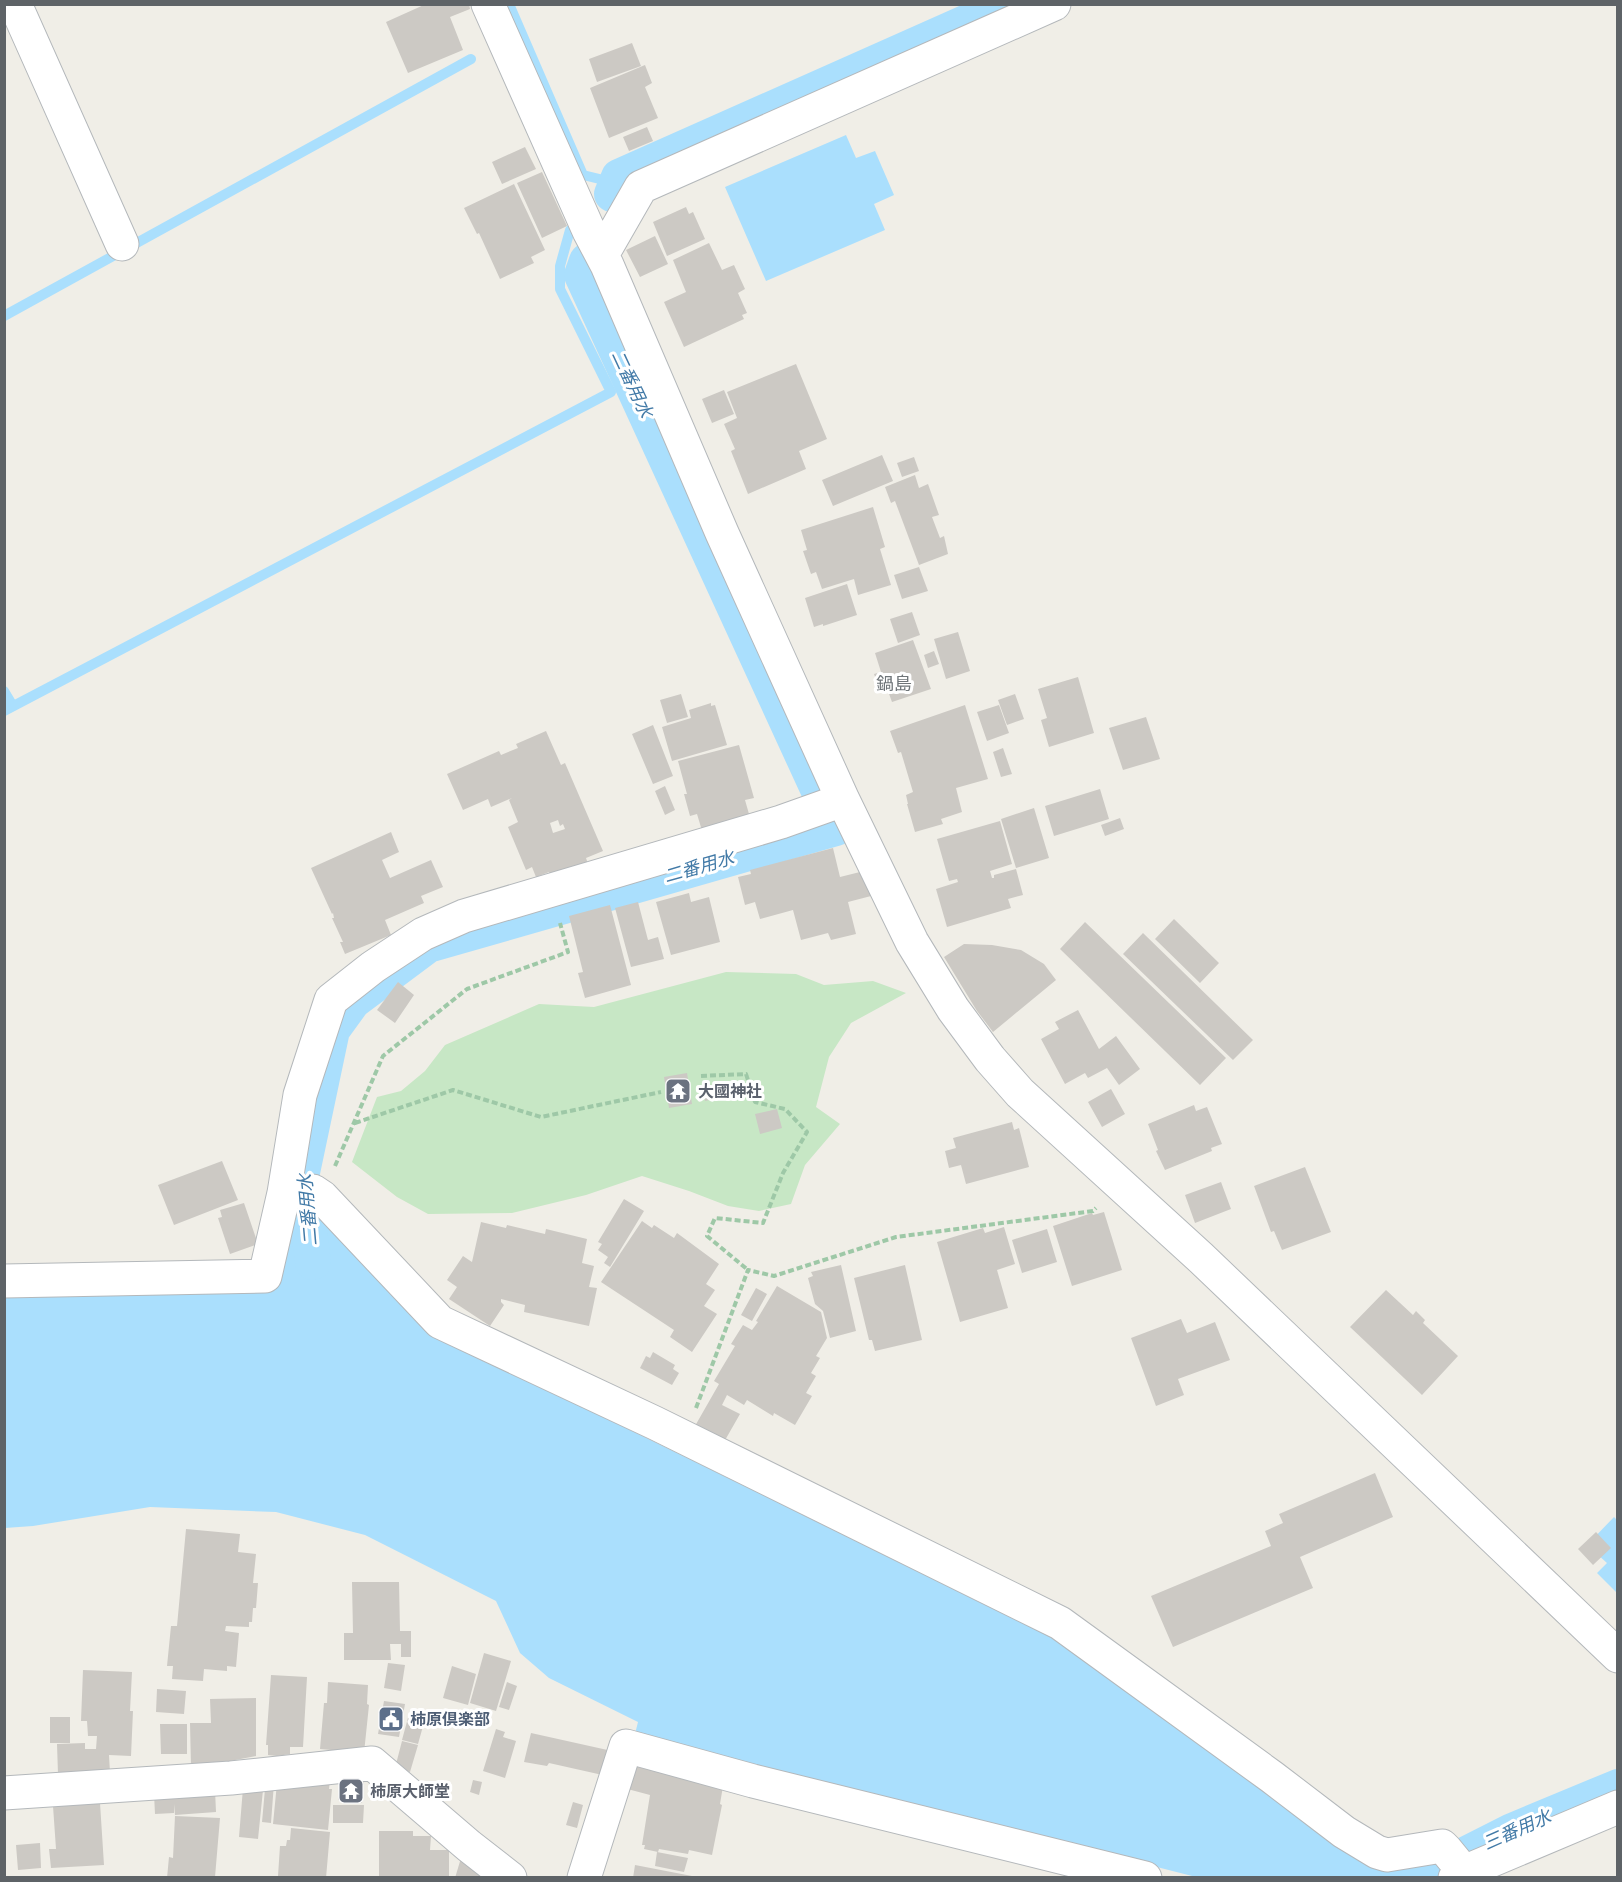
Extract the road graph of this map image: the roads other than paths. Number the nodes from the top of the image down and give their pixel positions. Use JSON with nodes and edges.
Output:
{"nodes":[{"id":1,"x":15,"y":4,"type":"edge"},
{"id":2,"x":488,"y":4,"type":"edge"},
{"id":3,"x":1054,"y":4,"type":"edge"},
{"id":4,"x":122,"y":244,"type":"dead end"},
{"id":5,"x":602,"y":255,"type":"junction"},
{"id":6,"x":827,"y":806,"type":"junction"},
{"id":7,"x":303,"y":1193,"type":"junction"},
{"id":8,"x":4,"y":1281,"type":"edge"},
{"id":9,"x":1617,"y":1656,"type":"edge"},
{"id":10,"x":4,"y":1793,"type":"edge"},
{"id":11,"x":1617,"y":1807,"type":"edge"},
{"id":12,"x":1456,"y":1867,"type":"edge"},
{"id":13,"x":510,"y":1878,"type":"edge"},
{"id":14,"x":584,"y":1878,"type":"edge"},
{"id":15,"x":1145,"y":1878,"type":"edge"}],
"edges":[{"from":1,"to":4,"type":"street"},
{"from":2,"to":5,"type":"street"},
{"from":3,"to":5,"type":"street"},
{"from":5,"to":6,"type":"street"},
{"from":6,"to":7,"type":"street"},
{"from":6,"to":9,"type":"street"},
{"from":7,"to":8,"type":"street"},
{"from":7,"to":12,"type":"street"},
{"from":10,"to":13,"type":"street"},
{"from":11,"to":12,"type":"street"},
{"from":14,"to":15,"type":"street"}]}
